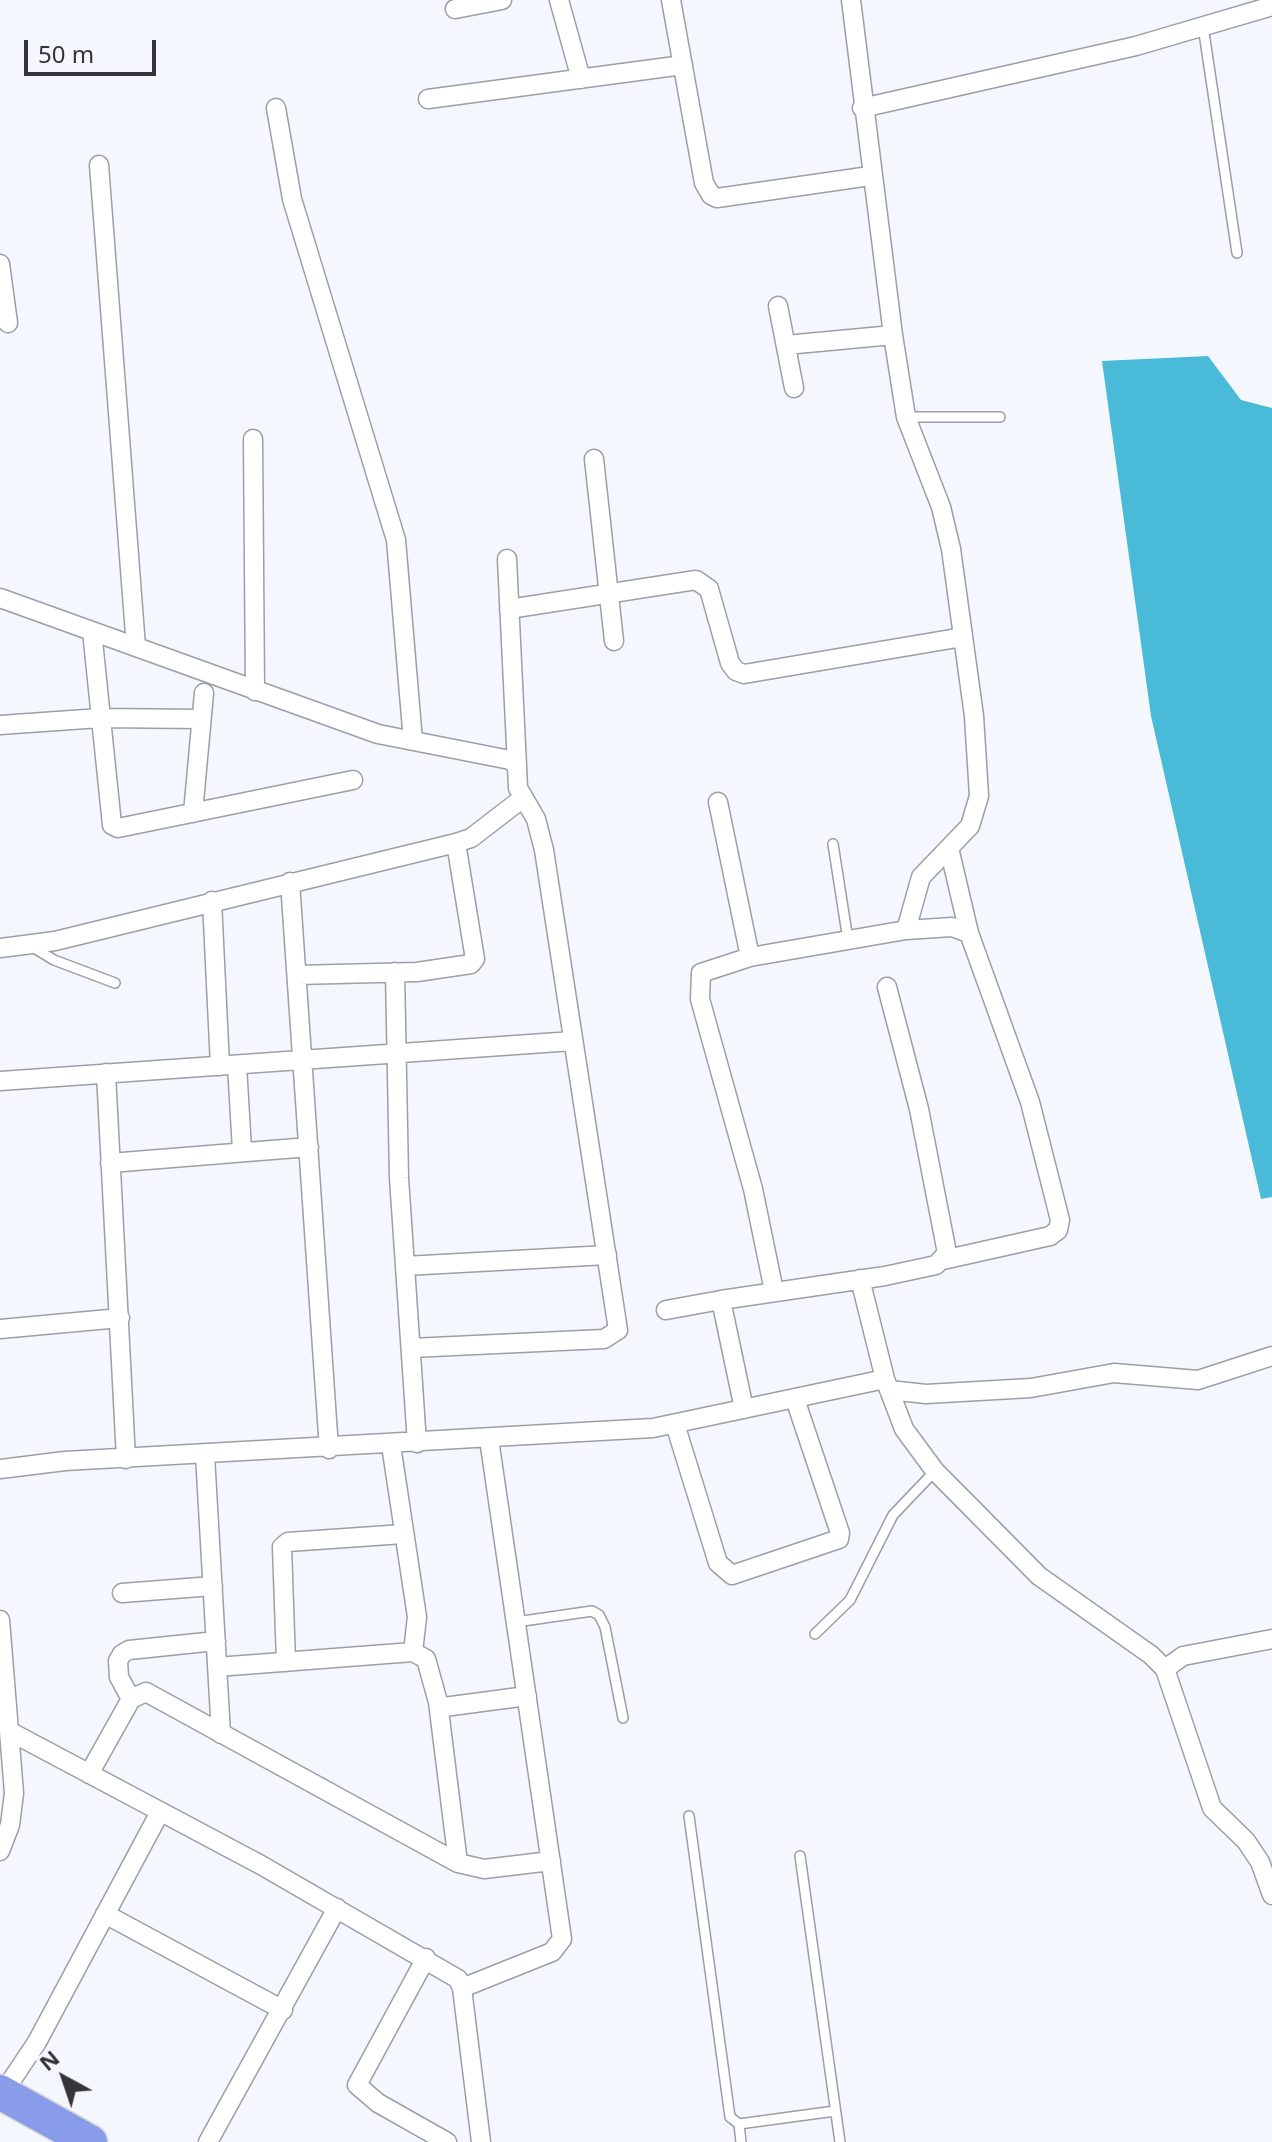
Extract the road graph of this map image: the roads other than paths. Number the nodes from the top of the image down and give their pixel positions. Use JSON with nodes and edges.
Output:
{"nodes":[{"id":1,"x":502,"y":0,"type":"edge"},
{"id":2,"x":559,"y":0,"type":"edge"},
{"id":3,"x":671,"y":0,"type":"edge"},
{"id":4,"x":851,"y":0,"type":"edge"},
{"id":5,"x":1272,"y":6,"type":"edge"},
{"id":6,"x":455,"y":9,"type":"dead end"},
{"id":7,"x":1203,"y":26,"type":"junction"},
{"id":8,"x":683,"y":65,"type":"junction"},
{"id":9,"x":581,"y":79,"type":"junction"},
{"id":10,"x":428,"y":99,"type":"dead end"},
{"id":11,"x":276,"y":108,"type":"dead end"},
{"id":12,"x":862,"y":108,"type":"junction"},
{"id":13,"x":99,"y":165,"type":"dead end"},
{"id":14,"x":870,"y":176,"type":"junction"},
{"id":15,"x":1237,"y":253,"type":"dead end"},
{"id":16,"x":0,"y":264,"type":"edge"},
{"id":17,"x":778,"y":306,"type":"dead end"},
{"id":18,"x":8,"y":323,"type":"dead end"},
{"id":19,"x":893,"y":335,"type":"junction"},
{"id":20,"x":786,"y":345,"type":"junction"},
{"id":21,"x":794,"y":388,"type":"dead end"},
{"id":22,"x":906,"y":417,"type":"junction"},
{"id":23,"x":1000,"y":417,"type":"dead end"},
{"id":24,"x":253,"y":439,"type":"dead end"},
{"id":25,"x":594,"y":459,"type":"dead end"},
{"id":26,"x":507,"y":559,"type":"dead end"},
{"id":27,"x":609,"y":594,"type":"junction"},
{"id":28,"x":0,"y":598,"type":"edge"},
{"id":29,"x":509,"y":609,"type":"junction"},
{"id":30,"x":92,"y":631,"type":"junction"},
{"id":31,"x":963,"y":637,"type":"junction"},
{"id":32,"x":614,"y":641,"type":"dead end"},
{"id":33,"x":136,"y":647,"type":"junction"},
{"id":34,"x":255,"y":691,"type":"junction"},
{"id":35,"x":204,"y":693,"type":"dead end"},
{"id":36,"x":100,"y":718,"type":"junction"},
{"id":37,"x":201,"y":719,"type":"junction"},
{"id":38,"x":0,"y":725,"type":"edge"},
{"id":39,"x":413,"y":741,"type":"junction"},
{"id":40,"x":353,"y":780,"type":"dead end"},
{"id":41,"x":519,"y":781,"type":"junction"},
{"id":42,"x":718,"y":802,"type":"dead end"},
{"id":43,"x":193,"y":813,"type":"junction"},
{"id":44,"x":456,"y":843,"type":"junction"},
{"id":45,"x":833,"y":844,"type":"dead end"},
{"id":46,"x":949,"y":848,"type":"junction"},
{"id":47,"x":290,"y":882,"type":"junction"},
{"id":48,"x":212,"y":901,"type":"junction"},
{"id":49,"x":906,"y":930,"type":"junction"},
{"id":50,"x":969,"y":933,"type":"junction"},
{"id":51,"x":848,"y":940,"type":"junction"},
{"id":52,"x":28,"y":944,"type":"junction"},
{"id":53,"x":0,"y":948,"type":"edge"},
{"id":54,"x":750,"y":957,"type":"junction"},
{"id":55,"x":395,"y":972,"type":"junction"},
{"id":56,"x":297,"y":975,"type":"junction"},
{"id":57,"x":115,"y":983,"type":"dead end"},
{"id":58,"x":887,"y":987,"type":"dead end"},
{"id":59,"x":573,"y":1041,"type":"junction"},
{"id":60,"x":396,"y":1054,"type":"junction"},
{"id":61,"x":304,"y":1061,"type":"junction"},
{"id":62,"x":229,"y":1065,"type":"junction"},
{"id":63,"x":106,"y":1073,"type":"junction"},
{"id":64,"x":0,"y":1081,"type":"edge"},
{"id":65,"x":309,"y":1147,"type":"junction"},
{"id":66,"x":242,"y":1150,"type":"junction"},
{"id":67,"x":110,"y":1163,"type":"junction"},
{"id":68,"x":607,"y":1255,"type":"junction"},
{"id":69,"x":943,"y":1260,"type":"junction"},
{"id":70,"x":405,"y":1266,"type":"junction"},
{"id":71,"x":860,"y":1279,"type":"junction"},
{"id":72,"x":774,"y":1291,"type":"junction"},
{"id":73,"x":721,"y":1300,"type":"junction"},
{"id":74,"x":666,"y":1310,"type":"dead end"},
{"id":75,"x":120,"y":1318,"type":"junction"},
{"id":76,"x":0,"y":1329,"type":"edge"},
{"id":77,"x":411,"y":1348,"type":"junction"},
{"id":78,"x":1272,"y":1356,"type":"edge"},
{"id":79,"x":887,"y":1385,"type":"junction"},
{"id":80,"x":795,"y":1399,"type":"junction"},
{"id":81,"x":744,"y":1409,"type":"junction"},
{"id":82,"x":675,"y":1424,"type":"junction"},
{"id":83,"x":489,"y":1439,"type":"junction"},
{"id":84,"x":417,"y":1443,"type":"junction"},
{"id":85,"x":391,"y":1445,"type":"junction"},
{"id":86,"x":329,"y":1449,"type":"junction"},
{"id":87,"x":205,"y":1455,"type":"junction"},
{"id":88,"x":126,"y":1459,"type":"junction"},
{"id":89,"x":0,"y":1469,"type":"edge"},
{"id":90,"x":935,"y":1471,"type":"junction"},
{"id":91,"x":403,"y":1534,"type":"junction"},
{"id":92,"x":213,"y":1586,"type":"junction"},
{"id":93,"x":122,"y":1593,"type":"dead end"},
{"id":94,"x":0,"y":1620,"type":"edge"},
{"id":95,"x":516,"y":1622,"type":"junction"},
{"id":96,"x":815,"y":1634,"type":"dead end"},
{"id":97,"x":1272,"y":1639,"type":"edge"},
{"id":98,"x":216,"y":1641,"type":"junction"},
{"id":99,"x":413,"y":1652,"type":"junction"},
{"id":100,"x":286,"y":1662,"type":"junction"},
{"id":101,"x":217,"y":1667,"type":"junction"},
{"id":102,"x":1165,"y":1669,"type":"junction"},
{"id":103,"x":527,"y":1696,"type":"junction"},
{"id":104,"x":131,"y":1699,"type":"junction"},
{"id":105,"x":438,"y":1702,"type":"junction"},
{"id":106,"x":623,"y":1718,"type":"dead end"},
{"id":107,"x":9,"y":1731,"type":"junction"},
{"id":108,"x":221,"y":1734,"type":"junction"},
{"id":109,"x":89,"y":1774,"type":"junction"},
{"id":110,"x":160,"y":1812,"type":"junction"},
{"id":111,"x":689,"y":1816,"type":"dead end"},
{"id":112,"x":0,"y":1851,"type":"edge"},
{"id":113,"x":800,"y":1856,"type":"dead end"},
{"id":114,"x":551,"y":1861,"type":"junction"},
{"id":115,"x":458,"y":1863,"type":"junction"},
{"id":116,"x":1272,"y":1895,"type":"edge"},
{"id":117,"x":337,"y":1908,"type":"junction"},
{"id":118,"x":105,"y":1914,"type":"junction"},
{"id":119,"x":426,"y":1958,"type":"junction"},
{"id":120,"x":462,"y":1988,"type":"junction"},
{"id":121,"x":283,"y":2010,"type":"junction"},
{"id":122,"x":1,"y":2092,"type":"edge"},
{"id":123,"x":835,"y":2111,"type":"junction"},
{"id":124,"x":739,"y":2124,"type":"junction"},
{"id":125,"x":90,"y":2142,"type":"edge"},
{"id":126,"x":208,"y":2142,"type":"edge"},
{"id":127,"x":447,"y":2142,"type":"edge"},
{"id":128,"x":481,"y":2142,"type":"edge"},
{"id":129,"x":741,"y":2142,"type":"edge"},
{"id":130,"x":840,"y":2142,"type":"edge"}],
"edges":[{"from":1,"to":6,"type":"street"},
{"from":2,"to":9,"type":"street"},
{"from":3,"to":8,"type":"street"},
{"from":4,"to":12,"type":"street"},
{"from":5,"to":7,"type":"street"},
{"from":7,"to":12,"type":"street"},
{"from":7,"to":15,"type":"lane"},
{"from":8,"to":9,"type":"street"},
{"from":8,"to":14,"type":"street"},
{"from":9,"to":10,"type":"street"},
{"from":11,"to":39,"type":"street"},
{"from":12,"to":14,"type":"street"},
{"from":13,"to":33,"type":"street"},
{"from":14,"to":19,"type":"street"},
{"from":16,"to":18,"type":"street"},
{"from":17,"to":20,"type":"street"},
{"from":19,"to":20,"type":"street"},
{"from":19,"to":22,"type":"street"},
{"from":20,"to":21,"type":"street"},
{"from":22,"to":23,"type":"lane"},
{"from":22,"to":31,"type":"street"},
{"from":24,"to":34,"type":"street"},
{"from":25,"to":27,"type":"street"},
{"from":26,"to":29,"type":"street"},
{"from":27,"to":29,"type":"street"},
{"from":27,"to":31,"type":"street"},
{"from":27,"to":32,"type":"street"},
{"from":28,"to":30,"type":"street"},
{"from":29,"to":41,"type":"street"},
{"from":30,"to":33,"type":"street"},
{"from":30,"to":36,"type":"street"},
{"from":31,"to":46,"type":"street"},
{"from":33,"to":34,"type":"street"},
{"from":34,"to":39,"type":"street"},
{"from":35,"to":37,"type":"street"},
{"from":36,"to":37,"type":"street"},
{"from":36,"to":38,"type":"street"},
{"from":36,"to":43,"type":"street"},
{"from":37,"to":43,"type":"street"},
{"from":39,"to":41,"type":"street"},
{"from":40,"to":43,"type":"street"},
{"from":41,"to":44,"type":"street"},
{"from":41,"to":59,"type":"street"},
{"from":42,"to":54,"type":"street"},
{"from":44,"to":47,"type":"street"},
{"from":44,"to":55,"type":"street"},
{"from":45,"to":51,"type":"lane"},
{"from":46,"to":49,"type":"street"},
{"from":46,"to":50,"type":"street"},
{"from":47,"to":48,"type":"street"},
{"from":47,"to":56,"type":"street"},
{"from":48,"to":52,"type":"street"},
{"from":48,"to":62,"type":"street"},
{"from":49,"to":50,"type":"street"},
{"from":49,"to":51,"type":"street"},
{"from":50,"to":69,"type":"street"},
{"from":51,"to":54,"type":"street"},
{"from":52,"to":53,"type":"street"},
{"from":52,"to":57,"type":"lane"},
{"from":54,"to":72,"type":"street"},
{"from":55,"to":56,"type":"street"},
{"from":55,"to":60,"type":"street"},
{"from":56,"to":61,"type":"street"},
{"from":58,"to":69,"type":"street"},
{"from":59,"to":60,"type":"street"},
{"from":59,"to":68,"type":"street"},
{"from":60,"to":61,"type":"street"},
{"from":60,"to":70,"type":"street"},
{"from":61,"to":62,"type":"street"},
{"from":61,"to":65,"type":"street"},
{"from":62,"to":63,"type":"street"},
{"from":62,"to":66,"type":"street"},
{"from":63,"to":64,"type":"street"},
{"from":63,"to":67,"type":"street"},
{"from":65,"to":66,"type":"street"},
{"from":65,"to":86,"type":"street"},
{"from":66,"to":67,"type":"street"},
{"from":67,"to":75,"type":"street"},
{"from":68,"to":70,"type":"street"},
{"from":68,"to":77,"type":"street"},
{"from":69,"to":71,"type":"street"},
{"from":70,"to":77,"type":"street"},
{"from":71,"to":72,"type":"street"},
{"from":71,"to":79,"type":"street"},
{"from":72,"to":73,"type":"street"},
{"from":73,"to":74,"type":"street"},
{"from":73,"to":81,"type":"street"},
{"from":75,"to":76,"type":"street"},
{"from":75,"to":88,"type":"street"},
{"from":77,"to":84,"type":"street"},
{"from":78,"to":79,"type":"street"},
{"from":79,"to":80,"type":"street"},
{"from":79,"to":90,"type":"street"},
{"from":80,"to":81,"type":"street"},
{"from":80,"to":82,"type":"street"},
{"from":81,"to":82,"type":"street"},
{"from":82,"to":83,"type":"street"},
{"from":83,"to":84,"type":"street"},
{"from":83,"to":95,"type":"street"},
{"from":84,"to":85,"type":"street"},
{"from":85,"to":86,"type":"street"},
{"from":85,"to":91,"type":"street"},
{"from":86,"to":87,"type":"street"},
{"from":87,"to":88,"type":"street"},
{"from":87,"to":92,"type":"street"},
{"from":88,"to":89,"type":"street"},
{"from":90,"to":96,"type":"lane"},
{"from":90,"to":102,"type":"street"},
{"from":91,"to":99,"type":"street"},
{"from":91,"to":100,"type":"street"},
{"from":92,"to":93,"type":"street"},
{"from":92,"to":98,"type":"street"},
{"from":94,"to":107,"type":"street"},
{"from":95,"to":103,"type":"street"},
{"from":95,"to":106,"type":"lane"},
{"from":97,"to":102,"type":"street"},
{"from":98,"to":101,"type":"street"},
{"from":98,"to":104,"type":"street"},
{"from":99,"to":100,"type":"street"},
{"from":99,"to":105,"type":"street"},
{"from":100,"to":101,"type":"street"},
{"from":101,"to":108,"type":"street"},
{"from":102,"to":116,"type":"street"},
{"from":103,"to":105,"type":"street"},
{"from":103,"to":114,"type":"street"},
{"from":104,"to":108,"type":"street"},
{"from":104,"to":109,"type":"street"},
{"from":105,"to":115,"type":"street"},
{"from":107,"to":109,"type":"street"},
{"from":107,"to":112,"type":"street"},
{"from":108,"to":115,"type":"street"},
{"from":109,"to":110,"type":"street"},
{"from":110,"to":117,"type":"street"},
{"from":110,"to":118,"type":"street"},
{"from":111,"to":124,"type":"lane"},
{"from":113,"to":123,"type":"lane"},
{"from":114,"to":115,"type":"street"},
{"from":114,"to":120,"type":"street"},
{"from":117,"to":119,"type":"street"},
{"from":117,"to":121,"type":"street"},
{"from":118,"to":121,"type":"street"},
{"from":118,"to":122,"type":"street"},
{"from":119,"to":120,"type":"street"},
{"from":119,"to":127,"type":"street"},
{"from":120,"to":128,"type":"street"},
{"from":121,"to":126,"type":"street"},
{"from":122,"to":125,"type":"highway"},
{"from":123,"to":124,"type":"lane"},
{"from":123,"to":130,"type":"lane"},
{"from":124,"to":129,"type":"lane"}]}
